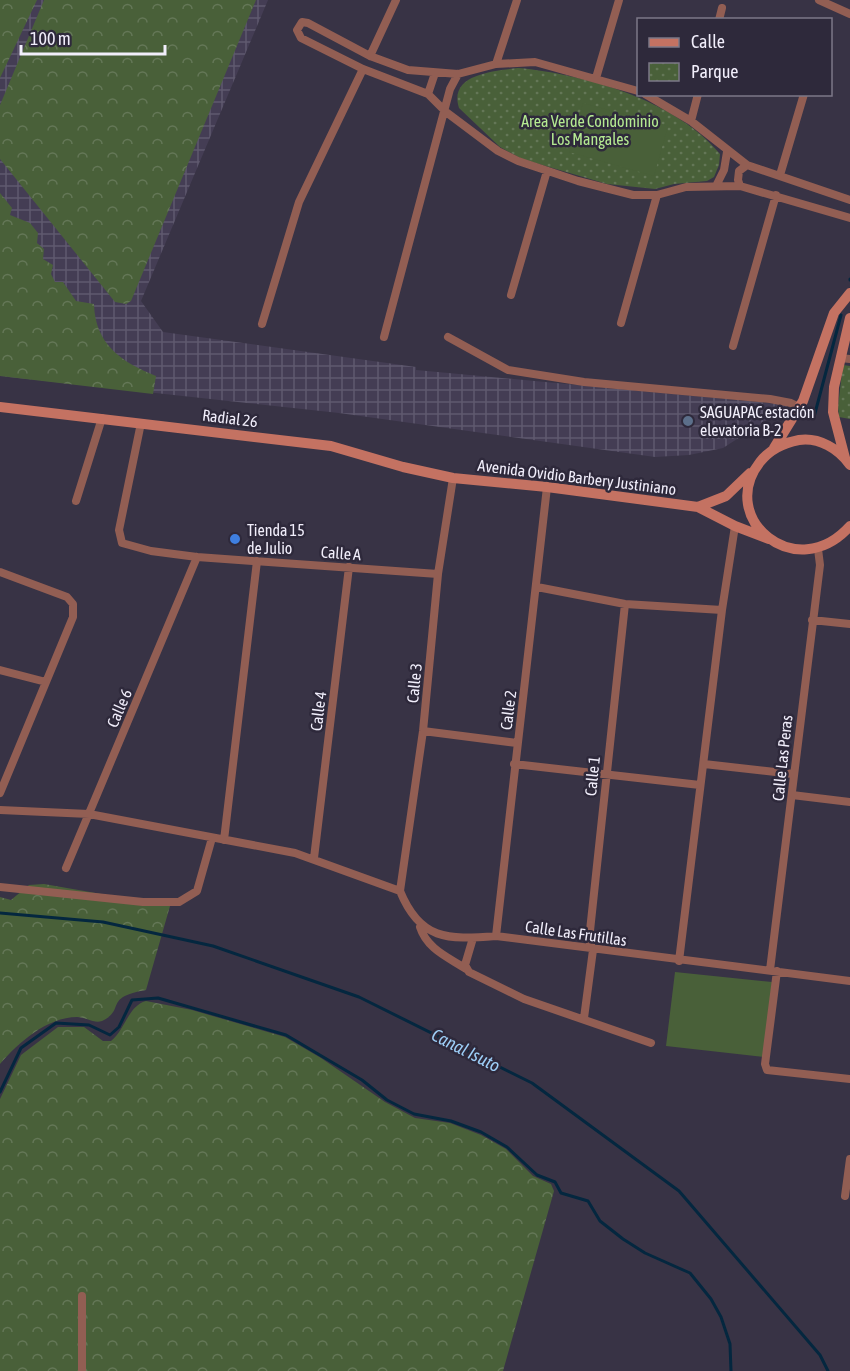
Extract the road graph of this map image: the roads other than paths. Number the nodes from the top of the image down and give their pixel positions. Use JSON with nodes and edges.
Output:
{"nodes":[{"id":1,"x":396,"y":0,"type":"edge"},
{"id":2,"x":517,"y":0,"type":"edge"},
{"id":3,"x":619,"y":0,"type":"edge"},
{"id":4,"x":819,"y":0,"type":"edge"},
{"id":5,"x":722,"y":8,"type":"dead end"},
{"id":6,"x":850,"y":14,"type":"edge"},
{"id":7,"x":720,"y":18,"type":"edge"},
{"id":8,"x":370,"y":56,"type":"junction"},
{"id":9,"x":496,"y":64,"type":"junction"},
{"id":10,"x":363,"y":69,"type":"junction"},
{"id":11,"x":435,"y":73,"type":"junction"},
{"id":12,"x":458,"y":74,"type":"junction"},
{"id":13,"x":596,"y":78,"type":"junction"},
{"id":14,"x":637,"y":91,"type":"edge"},
{"id":15,"x":428,"y":94,"type":"junction"},
{"id":16,"x":648,"y":96,"type":"edge"},
{"id":17,"x":697,"y":96,"type":"edge"},
{"id":18,"x":803,"y":96,"type":"edge"},
{"id":19,"x":446,"y":112,"type":"junction"},
{"id":20,"x":691,"y":121,"type":"junction"},
{"id":21,"x":727,"y":152,"type":"junction"},
{"id":22,"x":747,"y":165,"type":"junction"},
{"id":23,"x":547,"y":171,"type":"junction"},
{"id":24,"x":780,"y":176,"type":"junction"},
{"id":25,"x":717,"y":184,"type":"junction"},
{"id":26,"x":740,"y":186,"type":"junction"},
{"id":27,"x":657,"y":195,"type":"junction"},
{"id":28,"x":776,"y":195,"type":"junction"},
{"id":29,"x":850,"y":200,"type":"edge"},
{"id":30,"x":850,"y":218,"type":"edge"},
{"id":31,"x":850,"y":293,"type":"edge"},
{"id":32,"x":511,"y":296,"type":"dead end"},
{"id":33,"x":850,"y":318,"type":"edge"},
{"id":34,"x":621,"y":323,"type":"dead end"},
{"id":35,"x":262,"y":324,"type":"dead end"},
{"id":36,"x":384,"y":337,"type":"dead end"},
{"id":37,"x":448,"y":337,"type":"dead end"},
{"id":38,"x":733,"y":346,"type":"dead end"},
{"id":39,"x":845,"y":358,"type":"edge"},
{"id":40,"x":0,"y":407,"type":"edge"},
{"id":41,"x":799,"y":407,"type":"junction"},
{"id":42,"x":102,"y":418,"type":"junction"},
{"id":43,"x":141,"y":423,"type":"junction"},
{"id":44,"x":773,"y":449,"type":"junction"},
{"id":45,"x":849,"y":463,"type":"edge"},
{"id":46,"x":757,"y":466,"type":"junction"},
{"id":47,"x":453,"y":478,"type":"junction"},
{"id":48,"x":547,"y":487,"type":"junction"},
{"id":49,"x":76,"y":501,"type":"dead end"},
{"id":50,"x":698,"y":507,"type":"junction"},
{"id":51,"x":735,"y":526,"type":"junction"},
{"id":52,"x":850,"y":526,"type":"edge"},
{"id":53,"x":846,"y":534,"type":"edge"},
{"id":54,"x":769,"y":539,"type":"junction"},
{"id":55,"x":818,"y":549,"type":"junction"},
{"id":56,"x":197,"y":557,"type":"junction"},
{"id":57,"x":256,"y":561,"type":"junction"},
{"id":58,"x":349,"y":567,"type":"junction"},
{"id":59,"x":0,"y":572,"type":"edge"},
{"id":60,"x":438,"y":574,"type":"junction"},
{"id":61,"x":537,"y":587,"type":"junction"},
{"id":62,"x":625,"y":604,"type":"junction"},
{"id":63,"x":722,"y":610,"type":"junction"},
{"id":64,"x":812,"y":620,"type":"junction"},
{"id":65,"x":850,"y":624,"type":"edge"},
{"id":66,"x":0,"y":670,"type":"edge"},
{"id":67,"x":46,"y":682,"type":"junction"},
{"id":68,"x":423,"y":731,"type":"junction"},
{"id":69,"x":517,"y":743,"type":"junction"},
{"id":70,"x":514,"y":764,"type":"junction"},
{"id":71,"x":704,"y":764,"type":"junction"},
{"id":72,"x":793,"y":774,"type":"junction"},
{"id":73,"x":605,"y":776,"type":"junction"},
{"id":74,"x":700,"y":785,"type":"junction"},
{"id":75,"x":0,"y":794,"type":"edge"},
{"id":76,"x":792,"y":795,"type":"junction"},
{"id":77,"x":850,"y":802,"type":"edge"},
{"id":78,"x":0,"y":810,"type":"edge"},
{"id":79,"x":89,"y":814,"type":"junction"},
{"id":80,"x":212,"y":838,"type":"junction"},
{"id":81,"x":224,"y":840,"type":"junction"},
{"id":82,"x":314,"y":858,"type":"junction"},
{"id":83,"x":66,"y":868,"type":"dead end"},
{"id":84,"x":0,"y":887,"type":"edge"},
{"id":85,"x":400,"y":891,"type":"junction"},
{"id":86,"x":420,"y":927,"type":"junction"},
{"id":87,"x":496,"y":936,"type":"junction"},
{"id":88,"x":473,"y":938,"type":"junction"},
{"id":89,"x":593,"y":950,"type":"junction"},
{"id":90,"x":679,"y":961,"type":"junction"},
{"id":91,"x":466,"y":969,"type":"junction"},
{"id":92,"x":773,"y":970,"type":"junction"},
{"id":93,"x":850,"y":981,"type":"edge"},
{"id":94,"x":584,"y":1018,"type":"junction"},
{"id":95,"x":651,"y":1043,"type":"dead end"},
{"id":96,"x":850,"y":1079,"type":"edge"},
{"id":97,"x":850,"y":1160,"type":"edge"},
{"id":98,"x":845,"y":1196,"type":"dead end"},
{"id":99,"x":82,"y":1296,"type":"dead end"},
{"id":100,"x":82,"y":1371,"type":"edge"}],
"edges":[{"from":1,"to":8,"type":"street"},
{"from":2,"to":9,"type":"street"},
{"from":3,"to":13,"type":"street"},
{"from":4,"to":6,"type":"street"},
{"from":5,"to":7,"type":"street"},
{"from":8,"to":10,"type":"street"},
{"from":8,"to":11,"type":"street"},
{"from":9,"to":12,"type":"street"},
{"from":9,"to":13,"type":"street"},
{"from":10,"to":15,"type":"street"},
{"from":10,"to":35,"type":"street"},
{"from":11,"to":12,"type":"street"},
{"from":11,"to":15,"type":"street"},
{"from":12,"to":19,"type":"street"},
{"from":13,"to":14,"type":"street"},
{"from":15,"to":19,"type":"street"},
{"from":16,"to":20,"type":"street"},
{"from":17,"to":20,"type":"street"},
{"from":18,"to":24,"type":"street"},
{"from":19,"to":23,"type":"street"},
{"from":19,"to":36,"type":"street"},
{"from":20,"to":21,"type":"street"},
{"from":21,"to":22,"type":"street"},
{"from":21,"to":25,"type":"street"},
{"from":22,"to":24,"type":"street"},
{"from":22,"to":26,"type":"street"},
{"from":23,"to":27,"type":"street"},
{"from":23,"to":32,"type":"street"},
{"from":24,"to":29,"type":"street"},
{"from":25,"to":26,"type":"street"},
{"from":25,"to":27,"type":"street"},
{"from":26,"to":28,"type":"street"},
{"from":27,"to":34,"type":"street"},
{"from":28,"to":30,"type":"street"},
{"from":28,"to":38,"type":"street"},
{"from":31,"to":41,"type":"main road","name":"Avenida Ovidio Barbery Justiniano"},
{"from":33,"to":39,"type":"main road"},
{"from":37,"to":41,"type":"street"},
{"from":39,"to":45,"type":"main road"},
{"from":40,"to":42,"type":"main road","name":"Radial 26"},
{"from":41,"to":44,"type":"main road","name":"Avenida Ovidio Barbery Justiniano"},
{"from":42,"to":43,"type":"main road","name":"Radial 26"},
{"from":42,"to":49,"type":"street"},
{"from":43,"to":47,"type":"main road","name":"Radial 26"},
{"from":43,"to":56,"type":"street","name":"Calle A"},
{"from":44,"to":45,"type":"main road"},
{"from":44,"to":46,"type":"main road","name":"Avenida Ovidio Barbery Justiniano"},
{"from":46,"to":50,"type":"main road","name":"Avenida Ovidio Barbery Justiniano"},
{"from":46,"to":54,"type":"main road"},
{"from":47,"to":48,"type":"main road","name":"Avenida Ovidio Barbery Justiniano"},
{"from":47,"to":60,"type":"street","name":"Calle 3"},
{"from":48,"to":50,"type":"main road","name":"Avenida Ovidio Barbery Justiniano"},
{"from":48,"to":61,"type":"street","name":"Calle 2"},
{"from":50,"to":51,"type":"main road","name":"Avenida Ovidio Barbery Justiniano"},
{"from":51,"to":54,"type":"main road","name":"Avenida Ovidio Barbery Justiniano"},
{"from":51,"to":63,"type":"street"},
{"from":52,"to":53,"type":"main road"},
{"from":53,"to":55,"type":"main road"},
{"from":54,"to":55,"type":"main road","name":"Avenida Ovidio Barbery Justiniano"},
{"from":55,"to":64,"type":"street","name":"Calle Las Peras"},
{"from":56,"to":57,"type":"street","name":"Calle A"},
{"from":56,"to":79,"type":"street","name":"Calle 6"},
{"from":57,"to":58,"type":"street","name":"Calle A"},
{"from":57,"to":81,"type":"street"},
{"from":58,"to":60,"type":"street","name":"Calle A"},
{"from":58,"to":82,"type":"street","name":"Calle 4"},
{"from":59,"to":67,"type":"street"},
{"from":60,"to":68,"type":"street","name":"Calle 3"},
{"from":61,"to":62,"type":"street"},
{"from":61,"to":69,"type":"street","name":"Calle 2"},
{"from":62,"to":63,"type":"street"},
{"from":62,"to":73,"type":"street","name":"Calle 1"},
{"from":63,"to":71,"type":"street"},
{"from":64,"to":65,"type":"street"},
{"from":64,"to":72,"type":"street","name":"Calle Las Peras"},
{"from":66,"to":67,"type":"street"},
{"from":67,"to":75,"type":"street"},
{"from":68,"to":69,"type":"street"},
{"from":68,"to":85,"type":"street","name":"Calle 3"},
{"from":69,"to":70,"type":"street","name":"Calle 2"},
{"from":70,"to":73,"type":"street"},
{"from":70,"to":87,"type":"street","name":"Calle 2"},
{"from":71,"to":72,"type":"street"},
{"from":71,"to":74,"type":"street"},
{"from":72,"to":76,"type":"street","name":"Calle Las Peras"},
{"from":73,"to":74,"type":"street"},
{"from":73,"to":89,"type":"street","name":"Calle 1"},
{"from":74,"to":90,"type":"street"},
{"from":76,"to":77,"type":"street"},
{"from":76,"to":92,"type":"street","name":"Calle Las Peras"},
{"from":78,"to":79,"type":"street"},
{"from":79,"to":80,"type":"street"},
{"from":79,"to":83,"type":"street","name":"Calle 6"},
{"from":80,"to":81,"type":"street"},
{"from":80,"to":84,"type":"street"},
{"from":81,"to":82,"type":"street"},
{"from":82,"to":85,"type":"street"},
{"from":85,"to":86,"type":"street"},
{"from":86,"to":88,"type":"street","name":"Calle Las Frutillas"},
{"from":86,"to":91,"type":"street"},
{"from":87,"to":88,"type":"street","name":"Calle Las Frutillas"},
{"from":87,"to":89,"type":"street","name":"Calle Las Frutillas"},
{"from":88,"to":91,"type":"street"},
{"from":89,"to":90,"type":"street","name":"Calle Las Frutillas"},
{"from":89,"to":94,"type":"street","name":"Calle 1"},
{"from":90,"to":92,"type":"street","name":"Calle Las Frutillas"},
{"from":91,"to":94,"type":"street"},
{"from":92,"to":93,"type":"street","name":"Calle Las Frutillas"},
{"from":92,"to":96,"type":"street","name":"Calle Las Peras"},
{"from":94,"to":95,"type":"street"},
{"from":97,"to":98,"type":"street"},
{"from":99,"to":100,"type":"street"}]}
